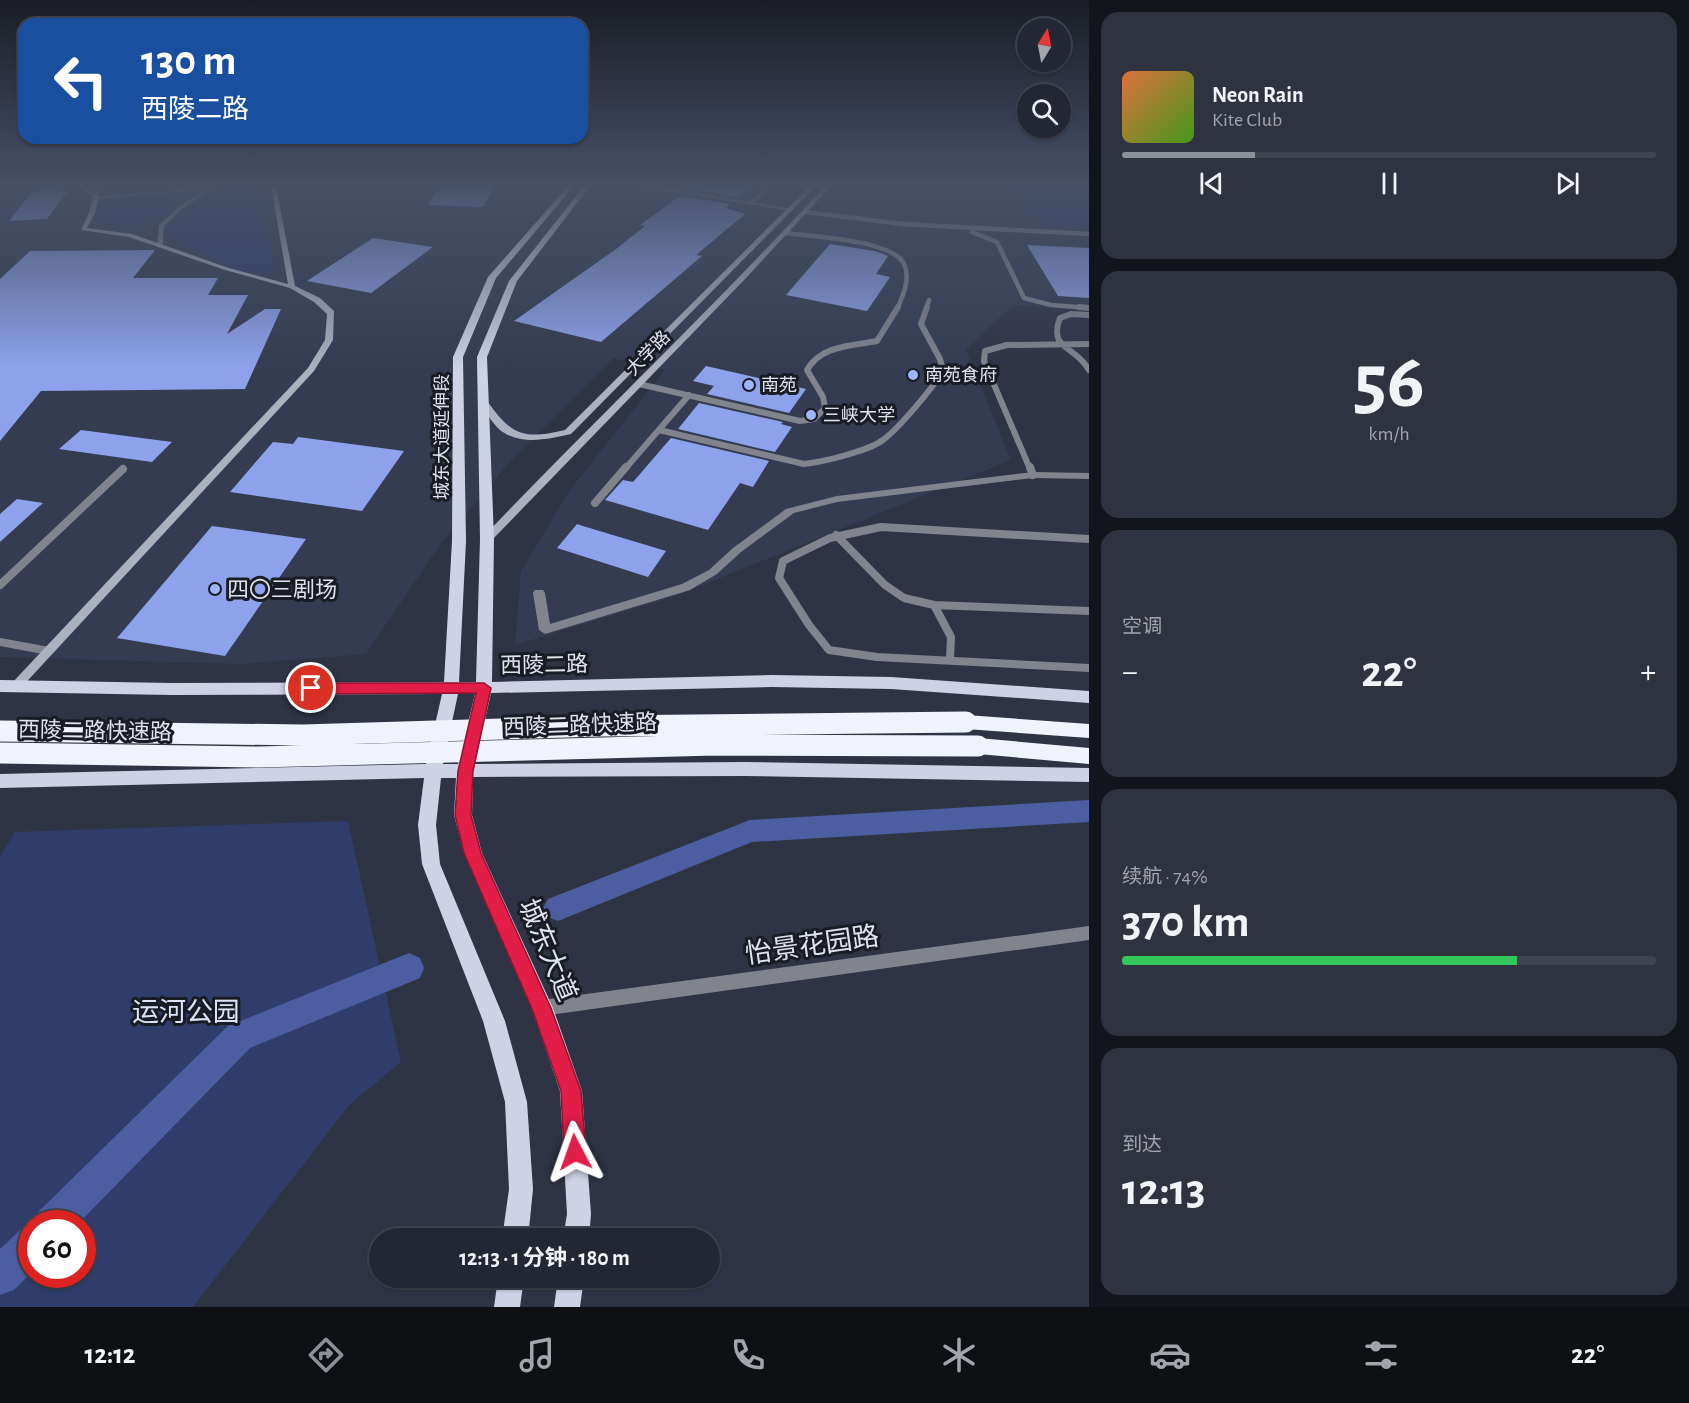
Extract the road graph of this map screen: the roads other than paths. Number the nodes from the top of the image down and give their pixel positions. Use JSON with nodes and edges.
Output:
{"nodes":[{"id":1,"x":168,"y":247,"type":"edge"},
{"id":2,"x":285,"y":247,"type":"edge"},
{"id":3,"x":518,"y":247,"type":"edge"},
{"id":4,"x":539,"y":247,"type":"edge"},
{"id":5,"x":753,"y":247,"type":"edge"},
{"id":6,"x":771,"y":247,"type":"edge"},
{"id":7,"x":874,"y":247,"type":"edge"},
{"id":8,"x":999,"y":247,"type":"edge"},
{"id":9,"x":292,"y":287,"type":"junction"},
{"id":10,"x":929,"y":300,"type":"dead end"},
{"id":11,"x":1089,"y":308,"type":"edge"},
{"id":12,"x":1089,"y":315,"type":"edge"},
{"id":13,"x":1058,"y":341,"type":"junction"},
{"id":14,"x":1089,"y":344,"type":"edge"},
{"id":15,"x":1089,"y":370,"type":"edge"},
{"id":16,"x":639,"y":384,"type":"junction"},
{"id":17,"x":689,"y":395,"type":"junction"},
{"id":18,"x":484,"y":403,"type":"junction"},
{"id":19,"x":658,"y":430,"type":"junction"},
{"id":20,"x":123,"y":469,"type":"dead end"},
{"id":21,"x":1033,"y":475,"type":"junction"},
{"id":22,"x":1089,"y":476,"type":"edge"},
{"id":23,"x":595,"y":503,"type":"dead end"},
{"id":24,"x":836,"y":535,"type":"junction"},
{"id":25,"x":487,"y":539,"type":"junction"},
{"id":26,"x":1089,"y":539,"type":"edge"},
{"id":27,"x":0,"y":585,"type":"edge"},
{"id":28,"x":539,"y":592,"type":"dead end"},
{"id":29,"x":934,"y":605,"type":"junction"},
{"id":30,"x":1089,"y":611,"type":"edge"},
{"id":31,"x":0,"y":642,"type":"edge"},
{"id":32,"x":49,"y":651,"type":"junction"},
{"id":33,"x":950,"y":660,"type":"junction"},
{"id":34,"x":1089,"y":668,"type":"edge"},
{"id":35,"x":8,"y":686,"type":"edge"},
{"id":36,"x":451,"y":688,"type":"junction"},
{"id":37,"x":484,"y":688,"type":"junction"},
{"id":38,"x":1089,"y":697,"type":"edge"},
{"id":39,"x":0,"y":731,"type":"edge"},
{"id":40,"x":1089,"y":731,"type":"edge"},
{"id":41,"x":0,"y":753,"type":"edge"},
{"id":42,"x":1089,"y":756,"type":"edge"},
{"id":43,"x":434,"y":771,"type":"junction"},
{"id":44,"x":465,"y":771,"type":"junction"},
{"id":45,"x":1089,"y":775,"type":"edge"},
{"id":46,"x":0,"y":781,"type":"edge"},
{"id":47,"x":1089,"y":933,"type":"edge"},
{"id":48,"x":542,"y":1008,"type":"junction"},
{"id":49,"x":516,"y":1228,"type":"edge"},
{"id":50,"x":577,"y":1228,"type":"edge"},
{"id":51,"x":510,"y":1288,"type":"edge"},
{"id":52,"x":570,"y":1288,"type":"edge"},
{"id":53,"x":507,"y":1307,"type":"edge"},
{"id":54,"x":567,"y":1307,"type":"edge"}],
"edges":[{"from":1,"to":9,"type":"main road"},
{"from":2,"to":9,"type":"main road"},
{"from":3,"to":36,"type":"main road","name":"城东大道延伸段"},
{"from":4,"to":18,"type":"main road","name":"城东大道延伸段"},
{"from":5,"to":18,"type":"main road","name":"大学路"},
{"from":6,"to":16,"type":"main road","name":"大学路"},
{"from":7,"to":17,"type":"lane"},
{"from":8,"to":11,"type":"lane"},
{"from":9,"to":32,"type":"main road"},
{"from":10,"to":19,"type":"lane"},
{"from":12,"to":13,"type":"lane"},
{"from":13,"to":14,"type":"lane"},
{"from":13,"to":15,"type":"lane"},
{"from":13,"to":21,"type":"lane"},
{"from":16,"to":17,"type":"lane"},
{"from":16,"to":25,"type":"main road","name":"大学路"},
{"from":17,"to":19,"type":"lane"},
{"from":18,"to":25,"type":"main road","name":"城东大道延伸段"},
{"from":19,"to":23,"type":"lane"},
{"from":20,"to":27,"type":"lane"},
{"from":21,"to":22,"type":"street"},
{"from":21,"to":28,"type":"street"},
{"from":24,"to":26,"type":"lane"},
{"from":24,"to":29,"type":"lane"},
{"from":24,"to":33,"type":"lane"},
{"from":25,"to":37,"type":"main road","name":"城东大道延伸段"},
{"from":29,"to":30,"type":"lane"},
{"from":29,"to":33,"type":"lane"},
{"from":31,"to":32,"type":"lane"},
{"from":32,"to":35,"type":"main road"},
{"from":33,"to":34,"type":"lane"},
{"from":35,"to":36,"type":"main road","name":"西陵二路"},
{"from":36,"to":37,"type":"main road","name":"西陵二路"},
{"from":36,"to":43,"type":"main road"},
{"from":37,"to":38,"type":"main road","name":"西陵二路"},
{"from":37,"to":44,"type":"main road","name":"城东大道"},
{"from":39,"to":40,"type":"highway","name":"西陵二路快速路","bridge":true},
{"from":41,"to":42,"type":"highway","name":"西陵二路快速路","bridge":true},
{"from":43,"to":44,"type":"main road"},
{"from":43,"to":46,"type":"main road"},
{"from":43,"to":49,"type":"main road"},
{"from":44,"to":45,"type":"main road"},
{"from":44,"to":48,"type":"main road","name":"城东大道"},
{"from":47,"to":48,"type":"street","name":"怡景花园路"},
{"from":48,"to":50,"type":"main road","name":"城东大道"},
{"from":51,"to":53,"type":"main road"},
{"from":52,"to":54,"type":"main road"}]}
